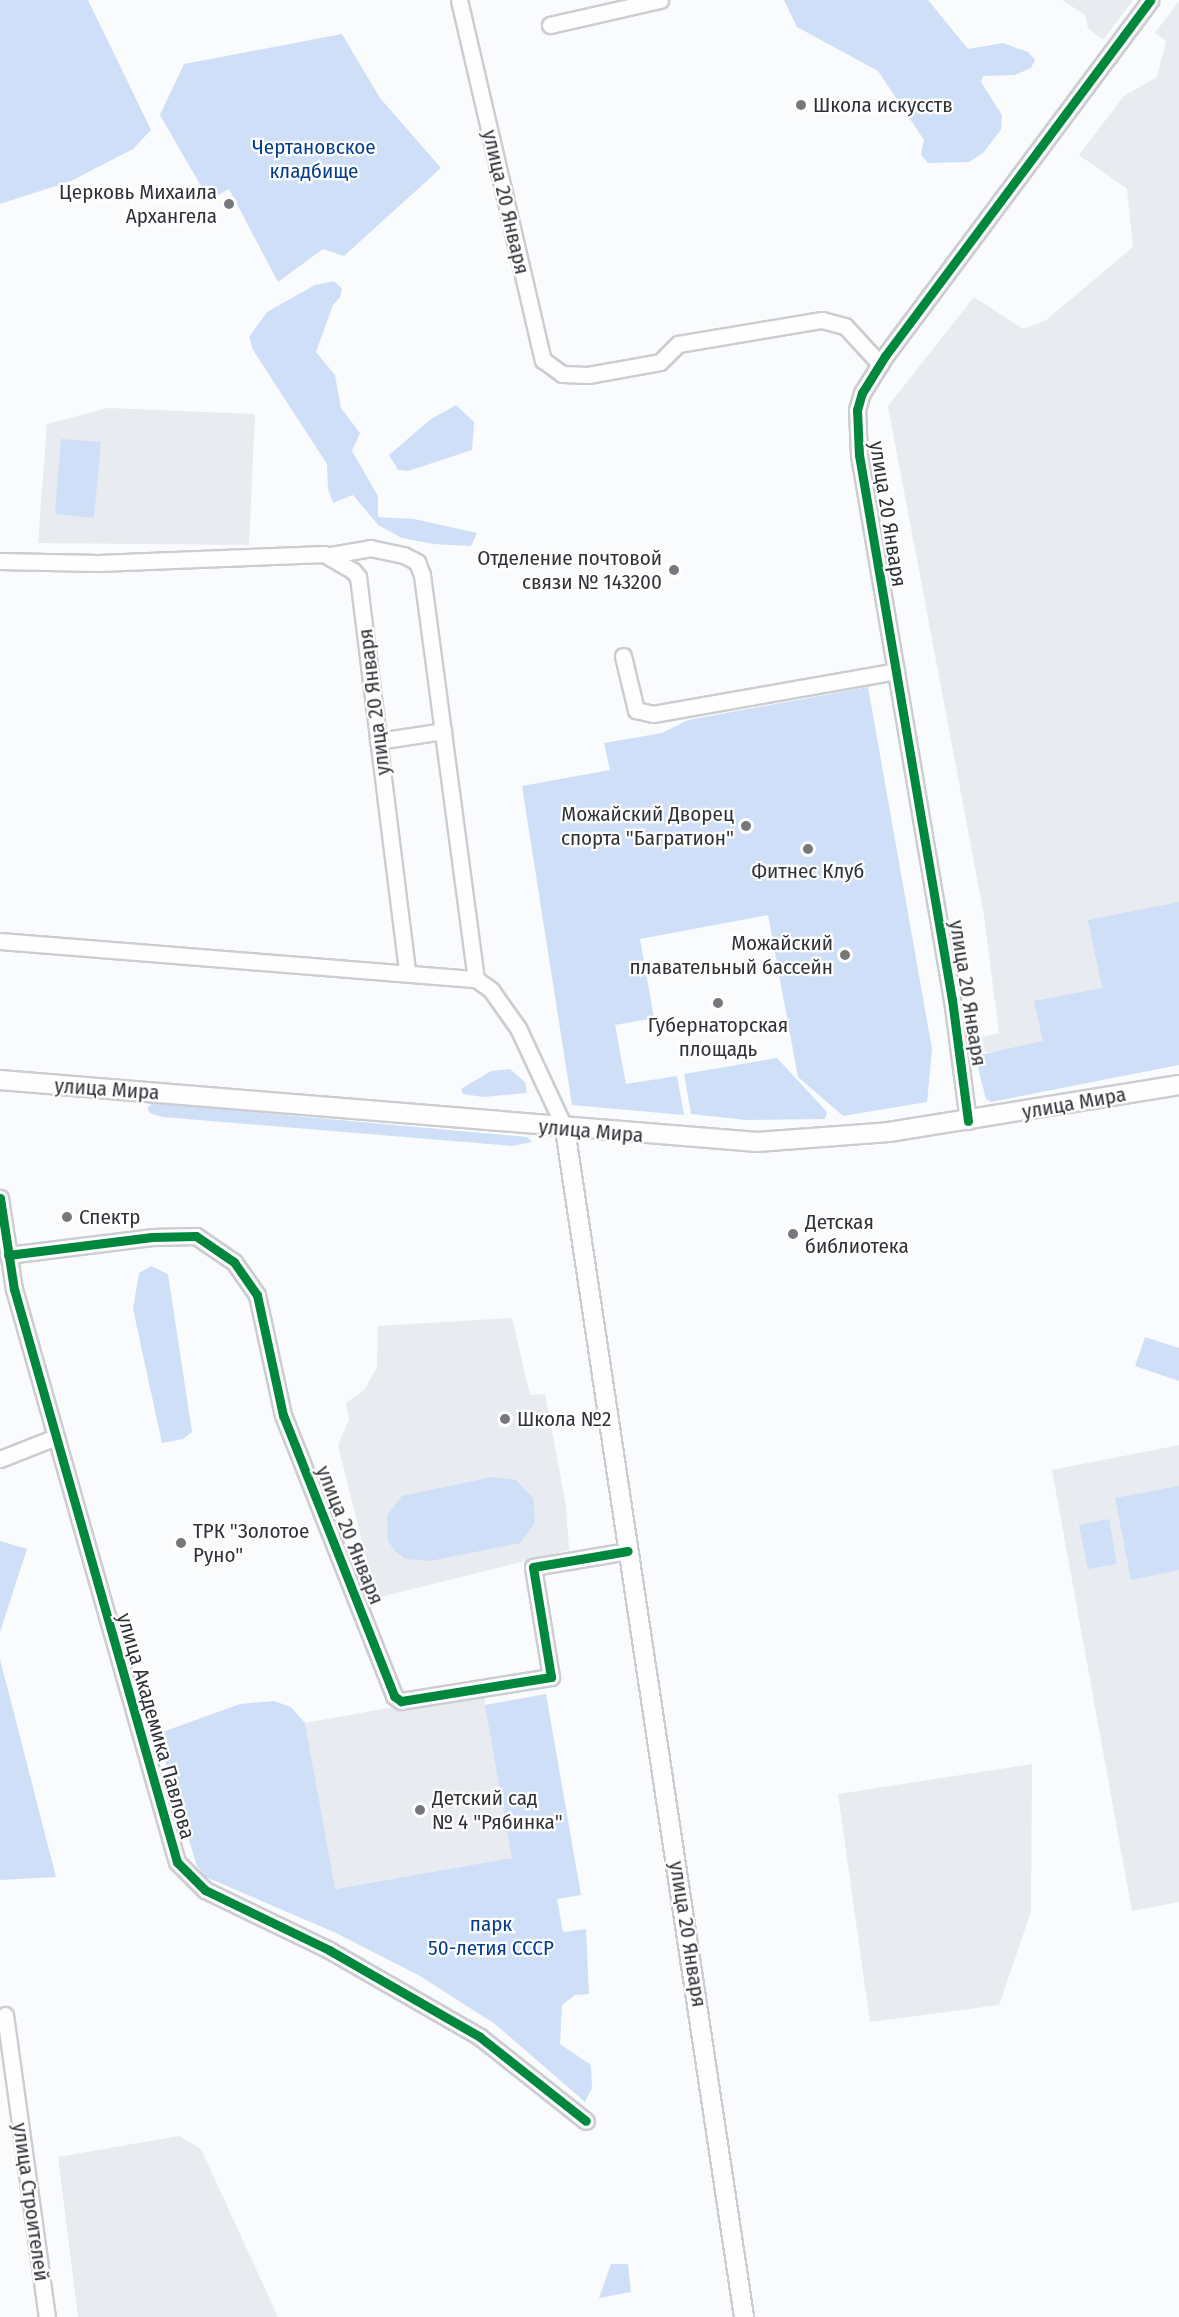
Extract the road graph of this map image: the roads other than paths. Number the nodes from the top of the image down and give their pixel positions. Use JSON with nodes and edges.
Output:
{"nodes":[{"id":1,"x":459,"y":0,"type":"edge"},
{"id":2,"x":660,"y":0,"type":"edge"},
{"id":3,"x":1150,"y":0,"type":"edge"},
{"id":4,"x":550,"y":25,"type":"dead end"},
{"id":5,"x":880,"y":364,"type":"junction"},
{"id":6,"x":331,"y":555,"type":"junction"},
{"id":7,"x":0,"y":561,"type":"edge"},
{"id":8,"x":623,"y":656,"type":"dead end"},
{"id":9,"x":896,"y":671,"type":"junction"},
{"id":10,"x":443,"y":731,"type":"junction"},
{"id":11,"x":378,"y":741,"type":"junction"},
{"id":12,"x":0,"y":941,"type":"edge"},
{"id":13,"x":407,"y":973,"type":"junction"},
{"id":14,"x":476,"y":979,"type":"junction"},
{"id":15,"x":0,"y":1080,"type":"edge"},
{"id":16,"x":1179,"y":1084,"type":"edge"},
{"id":17,"x":968,"y":1121,"type":"junction"},
{"id":18,"x":565,"y":1129,"type":"junction"},
{"id":19,"x":0,"y":1198,"type":"edge"},
{"id":20,"x":8,"y":1256,"type":"junction"},
{"id":21,"x":56,"y":1437,"type":"junction"},
{"id":22,"x":0,"y":1458,"type":"edge"},
{"id":23,"x":628,"y":1551,"type":"junction"},
{"id":24,"x":5,"y":2015,"type":"dead end"},
{"id":25,"x":586,"y":2121,"type":"dead end"},
{"id":26,"x":47,"y":2317,"type":"edge"},
{"id":27,"x":744,"y":2317,"type":"edge"}],
"edges":[{"from":1,"to":5,"type":"street","name":"улица 20 Января"},
{"from":2,"to":4,"type":"street"},
{"from":3,"to":5,"type":"street","name":"улица 20 Января"},
{"from":5,"to":9,"type":"street","name":"улица 20 Января"},
{"from":6,"to":7,"type":"street"},
{"from":6,"to":10,"type":"street"},
{"from":6,"to":11,"type":"street","name":"улица 20 Января"},
{"from":8,"to":9,"type":"street"},
{"from":9,"to":17,"type":"street","name":"улица 20 Января"},
{"from":10,"to":11,"type":"street"},
{"from":10,"to":14,"type":"street"},
{"from":11,"to":13,"type":"street","name":"улица 20 Января"},
{"from":12,"to":13,"type":"street"},
{"from":13,"to":14,"type":"street"},
{"from":14,"to":18,"type":"street","name":"улица 20 Января"},
{"from":15,"to":18,"type":"main road","name":"улица Мира"},
{"from":16,"to":17,"type":"main road","name":"улица Мира"},
{"from":17,"to":18,"type":"main road","name":"улица Мира"},
{"from":18,"to":23,"type":"main road","name":"улица 20 Января"},
{"from":19,"to":20,"type":"street","name":"улица Академика Павлова"},
{"from":20,"to":21,"type":"street","name":"улица Академика Павлова"},
{"from":20,"to":23,"type":"street","name":"улица 20 Января"},
{"from":21,"to":22,"type":"street"},
{"from":21,"to":25,"type":"street","name":"улица Академика Павлова"},
{"from":23,"to":27,"type":"main road","name":"улица 20 Января"},
{"from":24,"to":26,"type":"street","name":"улица Строителей"}]}
